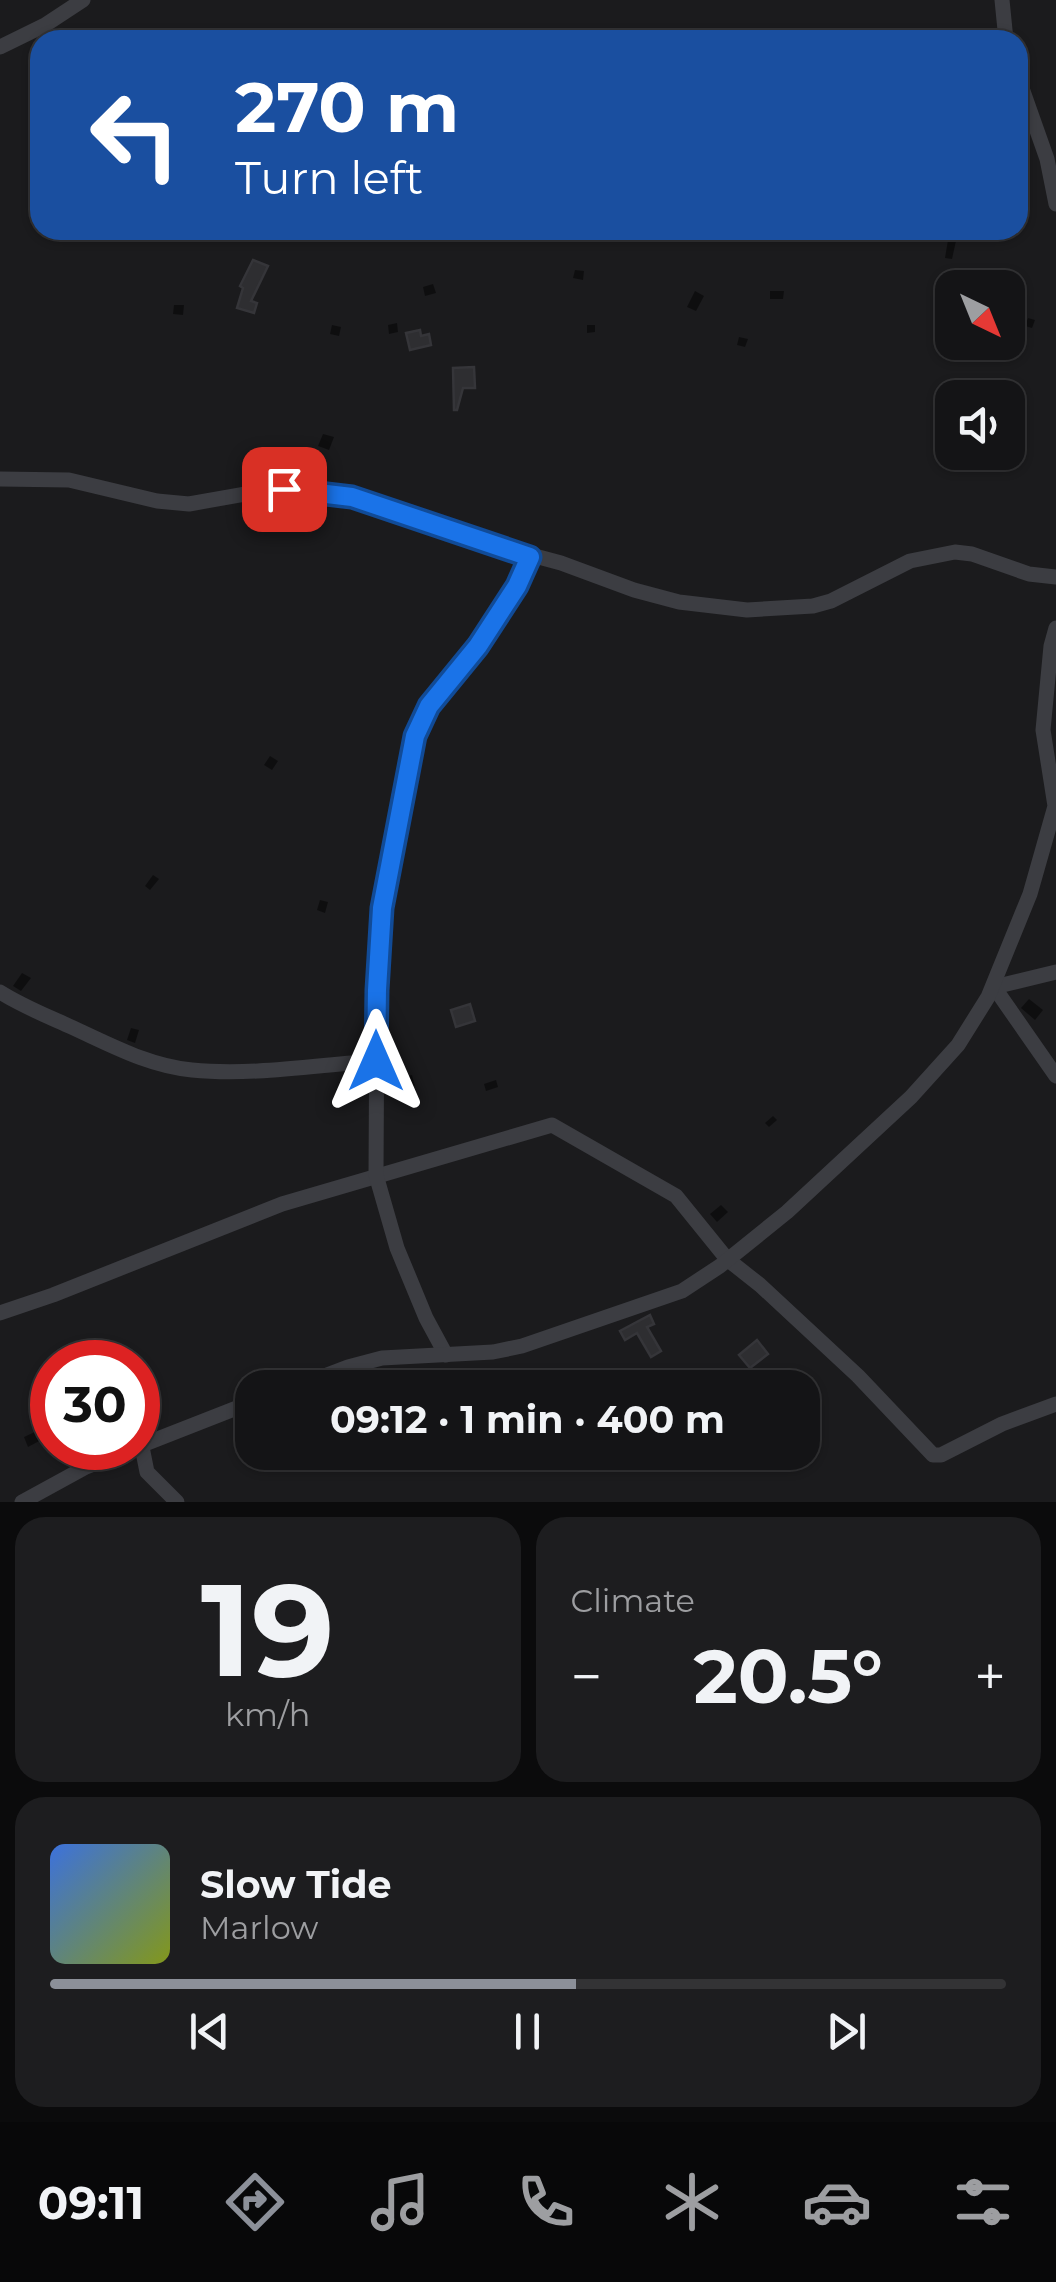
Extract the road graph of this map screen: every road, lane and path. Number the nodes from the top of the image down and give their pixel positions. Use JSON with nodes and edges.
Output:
{"nodes":[{"id":1,"x":83,"y":0,"type":"edge"},
{"id":2,"x":1002,"y":0,"type":"edge"},
{"id":3,"x":37,"y":30,"type":"edge"},
{"id":4,"x":1005,"y":30,"type":"edge"},
{"id":5,"x":30,"y":33,"type":"edge"},
{"id":6,"x":0,"y":48,"type":"edge"},
{"id":7,"x":1028,"y":105,"type":"edge"},
{"id":8,"x":1056,"y":204,"type":"edge"},
{"id":9,"x":0,"y":479,"type":"edge"},
{"id":10,"x":530,"y":557,"type":"junction"},
{"id":11,"x":1056,"y":578,"type":"edge"},
{"id":12,"x":1056,"y":628,"type":"edge"},
{"id":13,"x":1056,"y":972,"type":"edge"},
{"id":14,"x":994,"y":987,"type":"junction"},
{"id":15,"x":0,"y":992,"type":"edge"},
{"id":16,"x":376,"y":1061,"type":"junction"},
{"id":17,"x":1056,"y":1076,"type":"edge"},
{"id":18,"x":376,"y":1174,"type":"junction"},
{"id":19,"x":727,"y":1259,"type":"junction"},
{"id":20,"x":0,"y":1312,"type":"edge"},
{"id":21,"x":446,"y":1355,"type":"junction"},
{"id":22,"x":342,"y":1370,"type":"edge"},
{"id":23,"x":1056,"y":1404,"type":"edge"},
{"id":24,"x":235,"y":1409,"type":"edge"},
{"id":25,"x":160,"y":1440,"type":"edge"},
{"id":26,"x":81,"y":1470,"type":"edge"},
{"id":27,"x":147,"y":1470,"type":"edge"},
{"id":28,"x":22,"y":1502,"type":"edge"},
{"id":29,"x":177,"y":1502,"type":"edge"}],
"edges":[{"from":1,"to":3,"type":"street"},
{"from":2,"to":4,"type":"street"},
{"from":5,"to":6,"type":"street"},
{"from":7,"to":8,"type":"street"},
{"from":9,"to":10,"type":"street"},
{"from":10,"to":11,"type":"street"},
{"from":10,"to":16,"type":"street"},
{"from":12,"to":14,"type":"street"},
{"from":13,"to":14,"type":"street"},
{"from":14,"to":17,"type":"street"},
{"from":14,"to":19,"type":"street"},
{"from":15,"to":16,"type":"street"},
{"from":16,"to":18,"type":"street"},
{"from":18,"to":19,"type":"street"},
{"from":18,"to":20,"type":"street"},
{"from":18,"to":21,"type":"street"},
{"from":19,"to":21,"type":"street"},
{"from":19,"to":23,"type":"street"},
{"from":21,"to":22,"type":"street"},
{"from":24,"to":25,"type":"street"},
{"from":26,"to":28,"type":"street"},
{"from":27,"to":29,"type":"street"}]}
